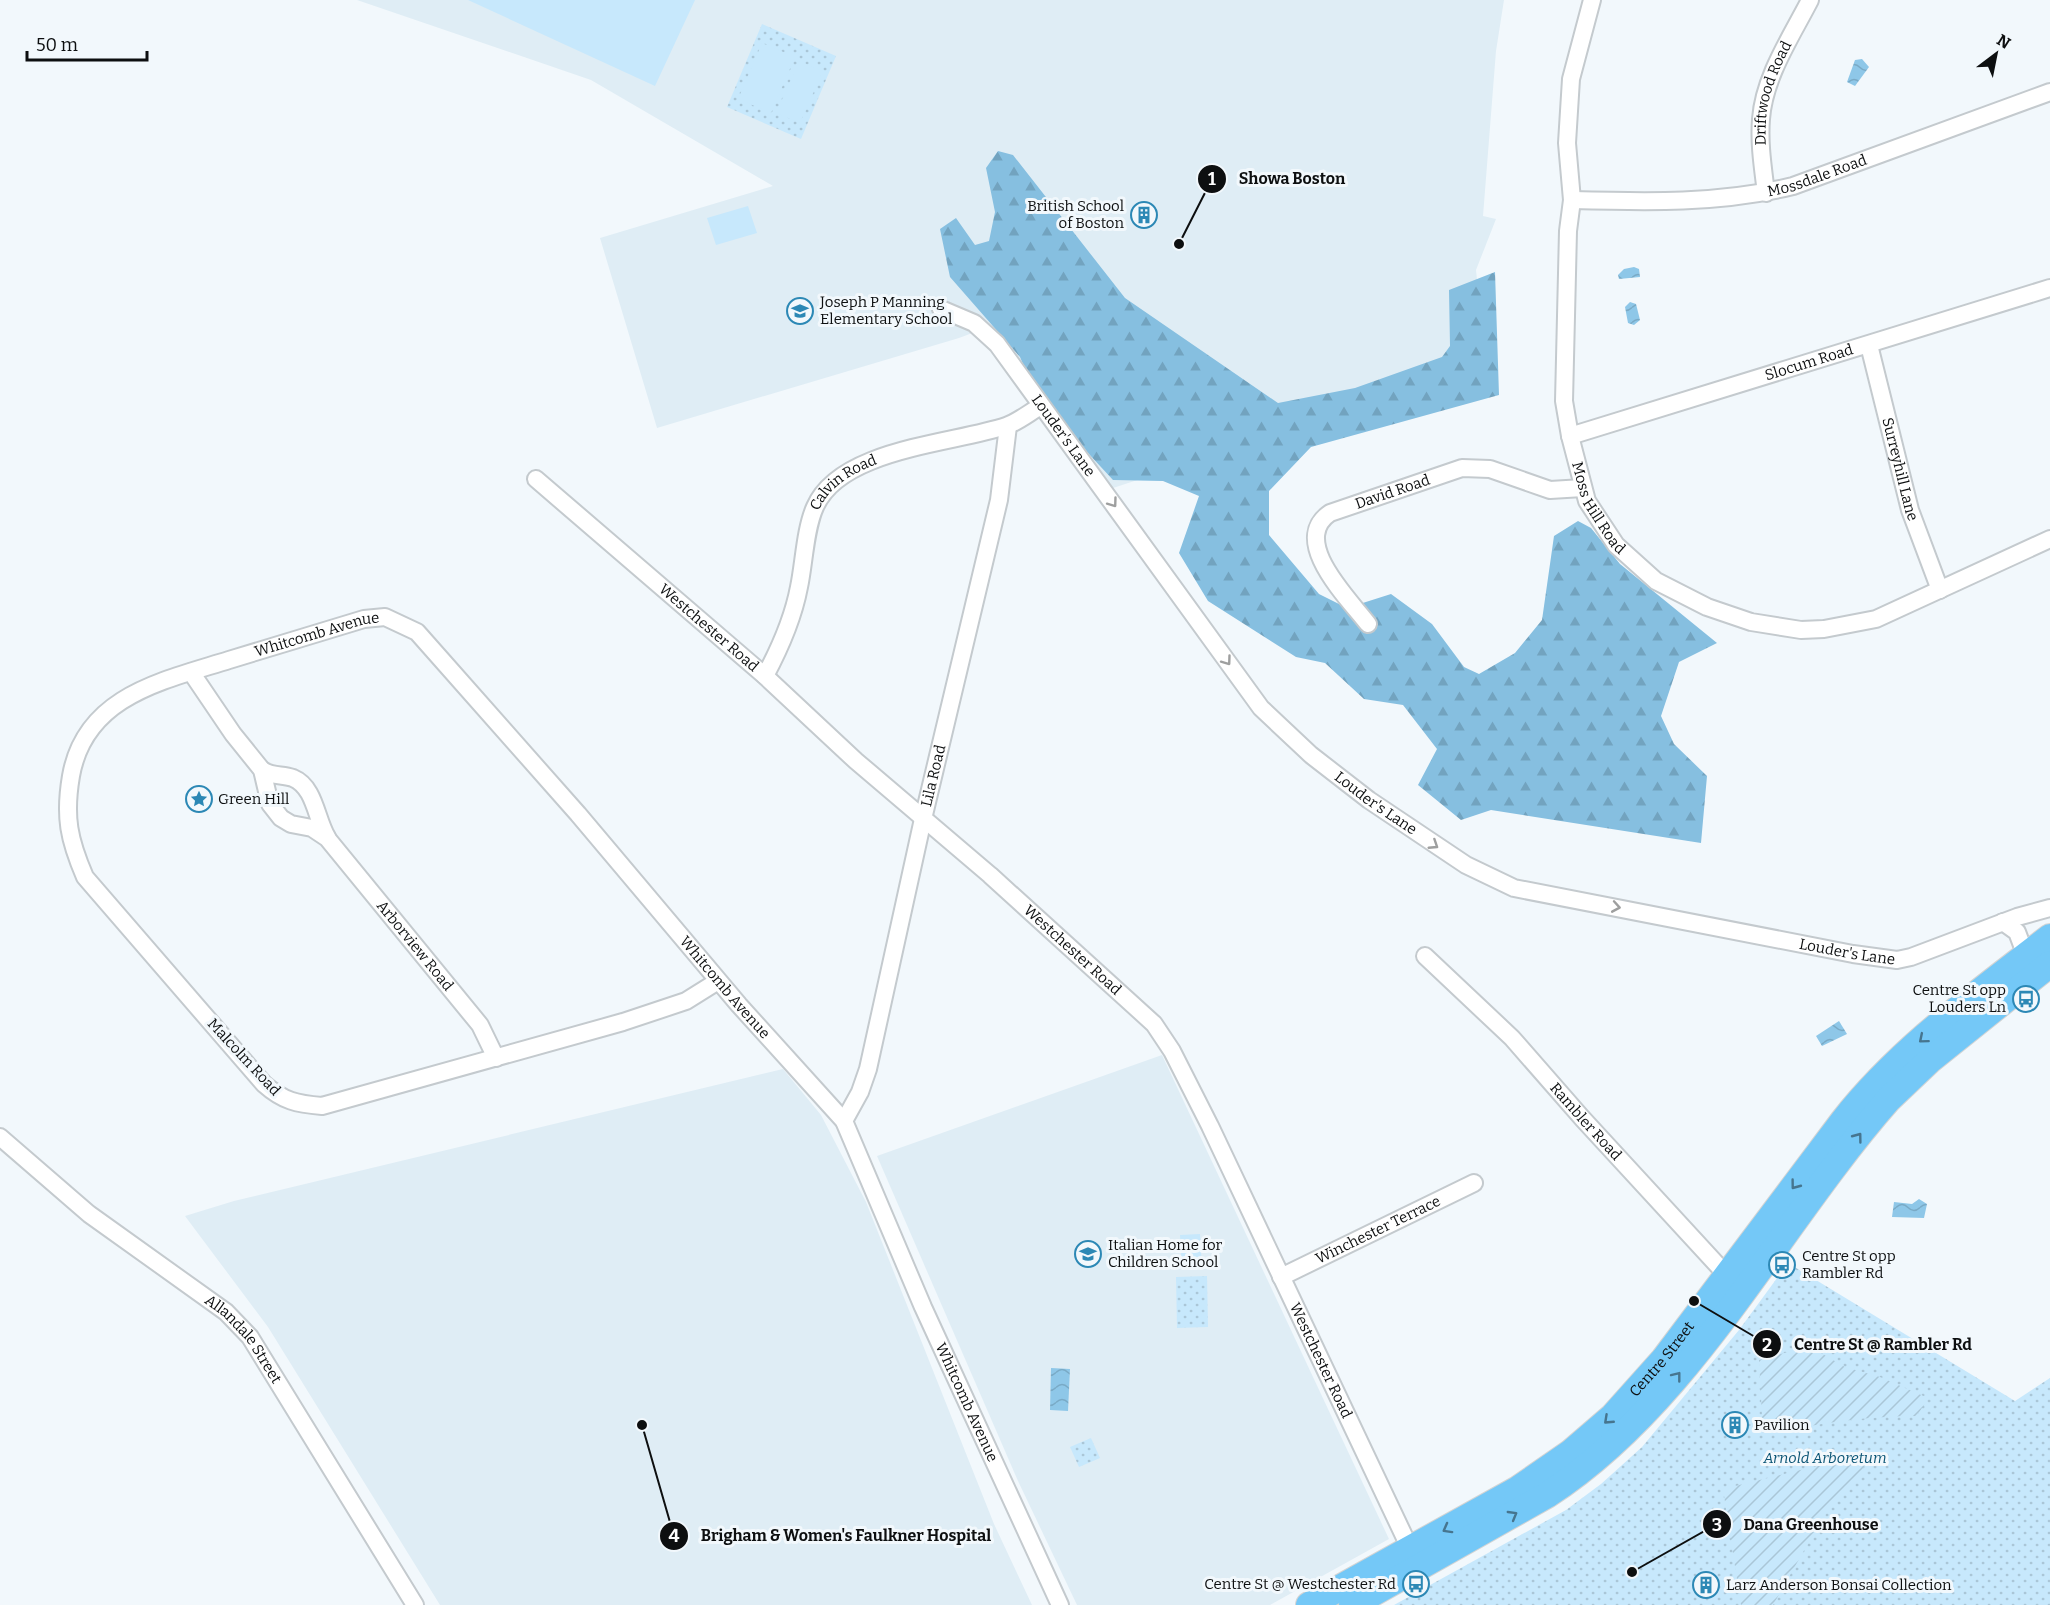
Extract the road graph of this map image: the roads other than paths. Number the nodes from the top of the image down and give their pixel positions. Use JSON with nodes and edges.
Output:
{"nodes":[{"id":1,"x":1592,"y":0,"type":"edge"},
{"id":2,"x":1810,"y":0,"type":"edge"},
{"id":3,"x":2050,"y":92,"type":"edge"},
{"id":4,"x":1766,"y":193,"type":"junction"},
{"id":5,"x":1572,"y":200,"type":"junction"},
{"id":6,"x":2050,"y":288,"type":"edge"},
{"id":7,"x":941,"y":309,"type":"dead end"},
{"id":8,"x":1869,"y":345,"type":"junction"},
{"id":9,"x":1041,"y":406,"type":"junction"},
{"id":10,"x":1008,"y":426,"type":"junction"},
{"id":11,"x":1570,"y":436,"type":"junction"},
{"id":12,"x":536,"y":479,"type":"dead end"},
{"id":13,"x":1583,"y":488,"type":"junction"},
{"id":14,"x":2050,"y":539,"type":"edge"},
{"id":15,"x":1940,"y":590,"type":"junction"},
{"id":16,"x":1368,"y":624,"type":"dead end"},
{"id":17,"x":191,"y":672,"type":"junction"},
{"id":18,"x":765,"y":676,"type":"junction"},
{"id":19,"x":262,"y":770,"type":"junction"},
{"id":20,"x":923,"y":819,"type":"junction"},
{"id":21,"x":327,"y":838,"type":"junction"},
{"id":22,"x":2050,"y":908,"type":"edge"},
{"id":23,"x":2003,"y":922,"type":"junction"},
{"id":24,"x":2050,"y":937,"type":"edge"},
{"id":25,"x":1425,"y":956,"type":"dead end"},
{"id":26,"x":2026,"y":956,"type":"junction"},
{"id":27,"x":2050,"y":964,"type":"edge"},
{"id":28,"x":718,"y":981,"type":"junction"},
{"id":29,"x":496,"y":1058,"type":"junction"},
{"id":30,"x":844,"y":1121,"type":"junction"},
{"id":31,"x":0,"y":1137,"type":"edge"},
{"id":32,"x":1474,"y":1183,"type":"dead end"},
{"id":33,"x":1281,"y":1277,"type":"junction"},
{"id":34,"x":1734,"y":1284,"type":"junction"},
{"id":35,"x":1415,"y":1558,"type":"junction"},
{"id":36,"x":415,"y":1605,"type":"edge"},
{"id":37,"x":1060,"y":1605,"type":"edge"},
{"id":38,"x":1309,"y":1605,"type":"edge"},
{"id":39,"x":1353,"y":1605,"type":"edge"}],
"edges":[{"from":1,"to":5,"type":"street","name":"Moss Hill Road"},
{"from":2,"to":4,"type":"street","name":"Driftwood Road"},
{"from":3,"to":4,"type":"street","name":"Mossdale Road"},
{"from":4,"to":5,"type":"street","name":"Mossdale Road"},
{"from":5,"to":11,"type":"street","name":"Moss Hill Road"},
{"from":6,"to":8,"type":"street","name":"Slocum Road"},
{"from":7,"to":9,"type":"street","name":"Louder's Lane"},
{"from":8,"to":11,"type":"street","name":"Slocum Road"},
{"from":8,"to":15,"type":"street","name":"Surreyhill Lane"},
{"from":9,"to":10,"type":"street","name":"Calvin Road"},
{"from":9,"to":23,"type":"street","name":"Louder's Lane","one_way":true},
{"from":10,"to":18,"type":"street","name":"Calvin Road"},
{"from":10,"to":20,"type":"street","name":"Lila Road"},
{"from":11,"to":13,"type":"street","name":"Moss Hill Road"},
{"from":12,"to":18,"type":"street","name":"Westchester Road"},
{"from":13,"to":15,"type":"street","name":"Moss Hill Road"},
{"from":13,"to":16,"type":"street","name":"David Road"},
{"from":14,"to":15,"type":"street","name":"Moss Hill Road"},
{"from":17,"to":19,"type":"street","name":"Arborview Road"},
{"from":17,"to":28,"type":"street","name":"Whitcomb Avenue"},
{"from":17,"to":29,"type":"street","name":"Malcolm Road"},
{"from":18,"to":20,"type":"street","name":"Westchester Road"},
{"from":19,"to":21,"type":"street","name":"Arborview Road"},
{"from":19,"to":21,"type":"street","name":"Arborview Road"},
{"from":20,"to":30,"type":"street","name":"Lila Road"},
{"from":20,"to":33,"type":"street","name":"Westchester Road"},
{"from":21,"to":29,"type":"street","name":"Arborview Road"},
{"from":22,"to":23,"type":"street","name":"Louder's Lane"},
{"from":23,"to":26,"type":"street"},
{"from":24,"to":26,"type":"highway","name":"Centre Street"},
{"from":25,"to":34,"type":"street","name":"Rambler Road"},
{"from":26,"to":34,"type":"highway","name":"Centre Street","one_way":true},
{"from":34,"to":27,"type":"highway","name":"Centre Street","one_way":true},
{"from":28,"to":29,"type":"street","name":"Malcolm Road"},
{"from":28,"to":30,"type":"street","name":"Whitcomb Avenue"},
{"from":30,"to":37,"type":"street","name":"Whitcomb Avenue"},
{"from":31,"to":36,"type":"street","name":"Allandale Street"},
{"from":32,"to":33,"type":"street","name":"Winchester Terrace"},
{"from":33,"to":35,"type":"street","name":"Westchester Road"},
{"from":34,"to":35,"type":"highway","name":"Centre Street"},
{"from":35,"to":38,"type":"highway","name":"Centre Street"},
{"from":35,"to":39,"type":"highway","name":"Centre Street"}]}
